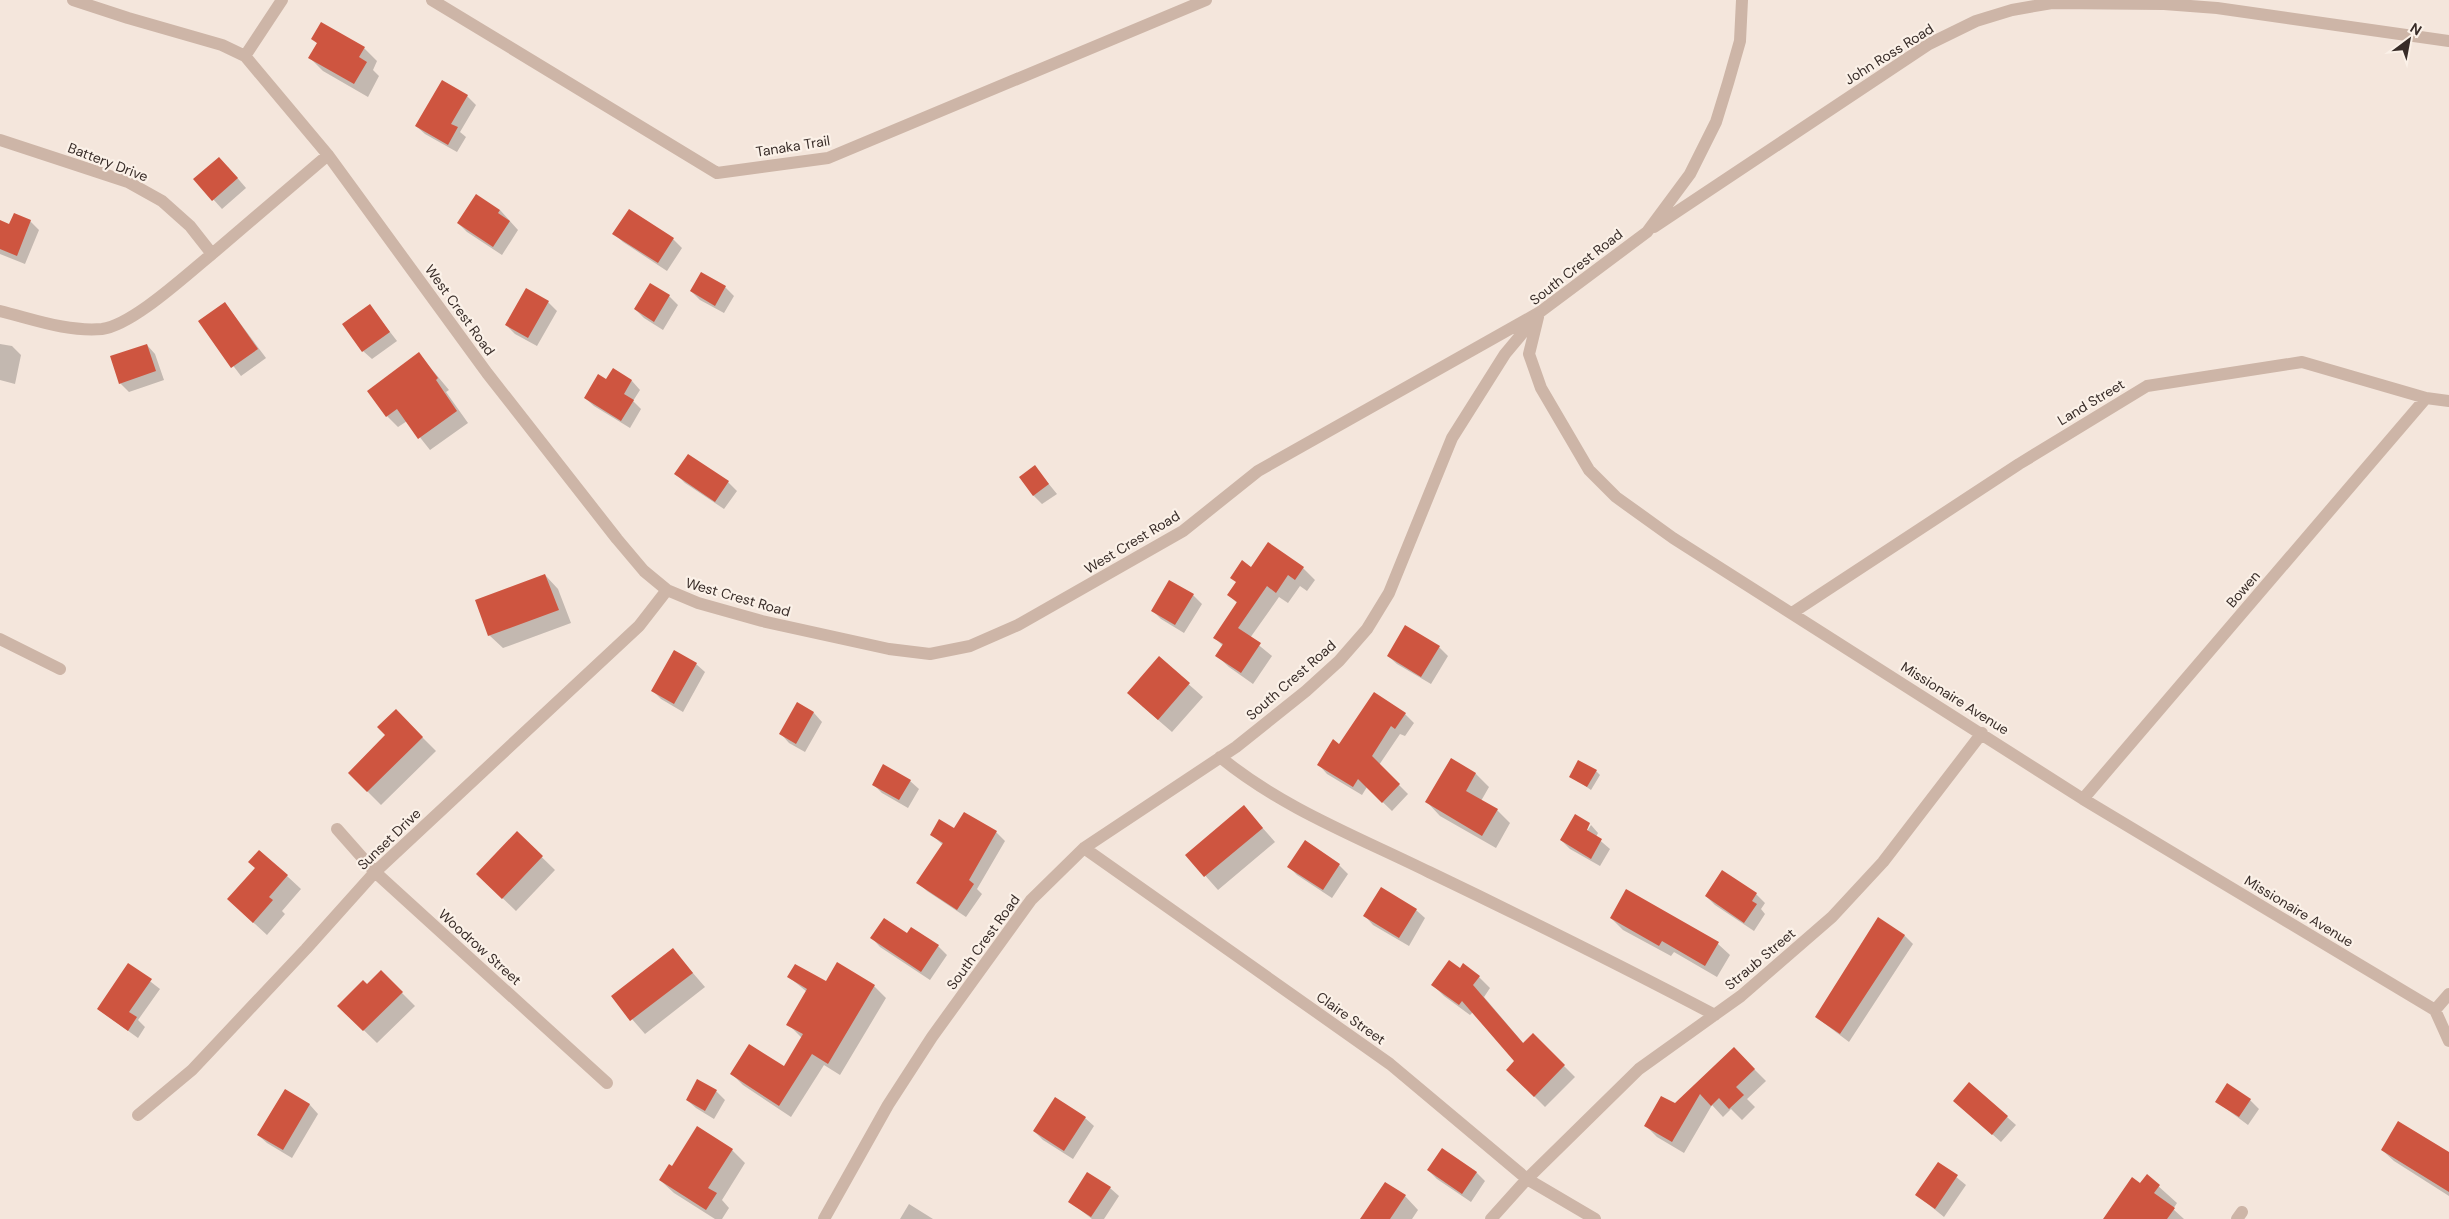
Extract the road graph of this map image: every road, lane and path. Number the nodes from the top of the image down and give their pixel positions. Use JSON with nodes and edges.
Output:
{"nodes":[{"id":1,"x":73,"y":0,"type":"edge"},
{"id":2,"x":282,"y":0,"type":"edge"},
{"id":3,"x":432,"y":0,"type":"edge"},
{"id":4,"x":1206,"y":0,"type":"edge"},
{"id":5,"x":1742,"y":0,"type":"edge"},
{"id":6,"x":2163,"y":2,"type":"edge"},
{"id":7,"x":2449,"y":41,"type":"edge"},
{"id":8,"x":245,"y":56,"type":"junction"},
{"id":9,"x":0,"y":140,"type":"edge"},
{"id":10,"x":328,"y":155,"type":"junction"},
{"id":11,"x":1647,"y":232,"type":"junction"},
{"id":12,"x":212,"y":254,"type":"junction"},
{"id":13,"x":0,"y":311,"type":"edge"},
{"id":14,"x":1540,"y":312,"type":"junction"},
{"id":15,"x":2426,"y":398,"type":"junction"},
{"id":16,"x":2449,"y":401,"type":"edge"},
{"id":17,"x":667,"y":590,"type":"junction"},
{"id":18,"x":1792,"y":613,"type":"junction"},
{"id":19,"x":0,"y":639,"type":"edge"},
{"id":20,"x":60,"y":669,"type":"dead end"},
{"id":21,"x":1982,"y":733,"type":"junction"},
{"id":22,"x":1220,"y":757,"type":"junction"},
{"id":23,"x":2084,"y":799,"type":"junction"},
{"id":24,"x":337,"y":829,"type":"dead end"},
{"id":25,"x":1084,"y":848,"type":"junction"},
{"id":26,"x":375,"y":872,"type":"junction"},
{"id":27,"x":2449,"y":994,"type":"edge"},
{"id":28,"x":2435,"y":1010,"type":"junction"},
{"id":29,"x":1715,"y":1015,"type":"junction"},
{"id":30,"x":2449,"y":1041,"type":"edge"},
{"id":31,"x":607,"y":1083,"type":"dead end"},
{"id":32,"x":138,"y":1116,"type":"dead end"},
{"id":33,"x":1527,"y":1179,"type":"junction"},
{"id":34,"x":824,"y":1219,"type":"edge"},
{"id":35,"x":1491,"y":1219,"type":"edge"},
{"id":36,"x":1595,"y":1219,"type":"edge"}],
"edges":[{"from":1,"to":8,"type":"street","name":"West Crest Road"},
{"from":2,"to":8,"type":"street"},
{"from":3,"to":4,"type":"street","name":"Tanaka Trail"},
{"from":5,"to":11,"type":"street","name":"South Crest Road"},
{"from":6,"to":7,"type":"street","name":"John Ross Road"},
{"from":6,"to":11,"type":"street","name":"John Ross Road"},
{"from":8,"to":10,"type":"street","name":"West Crest Road"},
{"from":9,"to":12,"type":"street","name":"Battery Drive"},
{"from":10,"to":12,"type":"street"},
{"from":10,"to":17,"type":"street","name":"West Crest Road"},
{"from":11,"to":14,"type":"street","name":"South Crest Road"},
{"from":12,"to":13,"type":"street"},
{"from":14,"to":17,"type":"street","name":"West Crest Road"},
{"from":14,"to":18,"type":"street","name":"Missionaire Avenue"},
{"from":14,"to":22,"type":"street","name":"South Crest Road"},
{"from":15,"to":16,"type":"street","name":"Land Street"},
{"from":15,"to":18,"type":"street","name":"Land Street"},
{"from":15,"to":23,"type":"street","name":"Bowen"},
{"from":17,"to":26,"type":"street","name":"Sunset Drive"},
{"from":18,"to":21,"type":"street","name":"Missionaire Avenue"},
{"from":19,"to":20,"type":"street"},
{"from":21,"to":23,"type":"street","name":"Missionaire Avenue"},
{"from":21,"to":29,"type":"street","name":"Straub Street"},
{"from":22,"to":25,"type":"street","name":"South Crest Road"},
{"from":22,"to":29,"type":"street"},
{"from":23,"to":28,"type":"street","name":"Missionaire Avenue"},
{"from":24,"to":26,"type":"street","name":"Woodrow Street"},
{"from":25,"to":33,"type":"street","name":"Claire Street"},
{"from":25,"to":34,"type":"street","name":"South Crest Road"},
{"from":26,"to":31,"type":"street","name":"Woodrow Street"},
{"from":26,"to":32,"type":"street","name":"Sunset Drive"},
{"from":27,"to":28,"type":"street"},
{"from":28,"to":30,"type":"street"},
{"from":29,"to":33,"type":"street","name":"Straub Street"},
{"from":33,"to":35,"type":"street","name":"Straub Street"},
{"from":33,"to":36,"type":"street","name":"Claire Street"}]}
